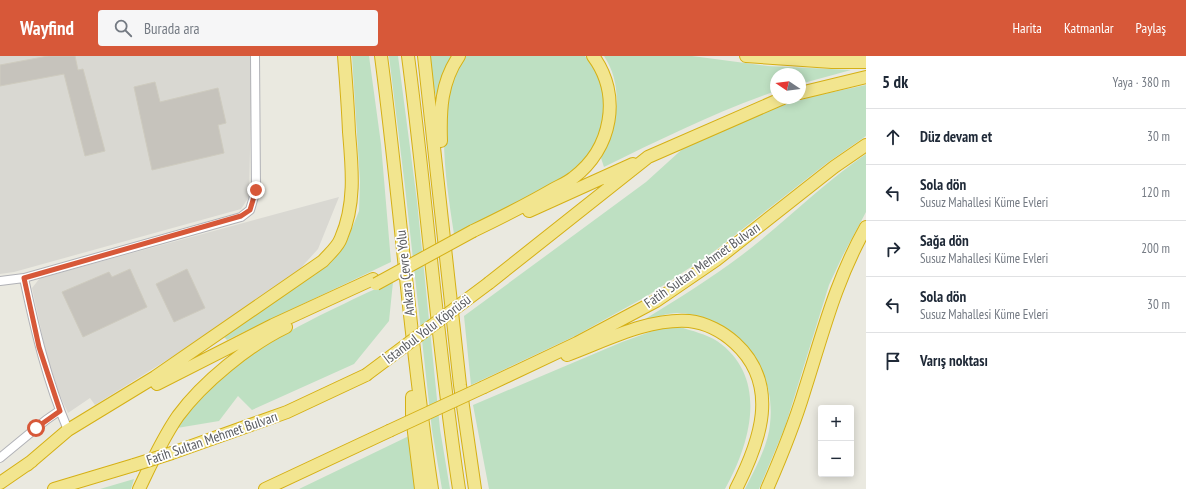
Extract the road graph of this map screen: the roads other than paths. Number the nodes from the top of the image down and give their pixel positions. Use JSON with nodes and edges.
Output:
{"nodes":[{"id":1,"x":255,"y":56,"type":"edge"},
{"id":2,"x":344,"y":56,"type":"edge"},
{"id":3,"x":381,"y":56,"type":"edge"},
{"id":4,"x":408,"y":56,"type":"edge"},
{"id":5,"x":424,"y":56,"type":"edge"},
{"id":6,"x":459,"y":56,"type":"edge"},
{"id":7,"x":594,"y":56,"type":"edge"},
{"id":8,"x":746,"y":56,"type":"edge"},
{"id":9,"x":866,"y":62,"type":"edge"},
{"id":10,"x":866,"y":77,"type":"edge"},
{"id":11,"x":806,"y":92,"type":"edge"},
{"id":12,"x":770,"y":104,"type":"edge"},
{"id":13,"x":866,"y":145,"type":"edge"},
{"id":14,"x":648,"y":157,"type":"junction"},
{"id":15,"x":866,"y":227,"type":"edge"},
{"id":16,"x":475,"y":234,"type":"junction"},
{"id":17,"x":24,"y":278,"type":"junction"},
{"id":18,"x":0,"y":281,"type":"edge"},
{"id":19,"x":375,"y":282,"type":"junction"},
{"id":20,"x":451,"y":297,"type":"junction"},
{"id":21,"x":412,"y":332,"type":"junction"},
{"id":22,"x":366,"y":375,"type":"joint"},
{"id":23,"x":460,"y":385,"type":"junction"},
{"id":24,"x":484,"y":387,"type":"junction"},
{"id":25,"x":60,"y":411,"type":"junction"},
{"id":26,"x":68,"y":430,"type":"junction"},
{"id":27,"x":389,"y":432,"type":"junction"},
{"id":28,"x":0,"y":458,"type":"edge"},
{"id":29,"x":27,"y":465,"type":"junction"},
{"id":30,"x":0,"y":483,"type":"edge"},
{"id":31,"x":54,"y":489,"type":"edge"},
{"id":32,"x":140,"y":489,"type":"edge"},
{"id":33,"x":265,"y":489,"type":"edge"},
{"id":34,"x":282,"y":489,"type":"edge"},
{"id":35,"x":421,"y":489,"type":"edge"},
{"id":36,"x":432,"y":489,"type":"edge"},
{"id":37,"x":459,"y":489,"type":"edge"},
{"id":38,"x":475,"y":489,"type":"edge"},
{"id":39,"x":481,"y":489,"type":"edge"},
{"id":40,"x":736,"y":489,"type":"edge"},
{"id":41,"x":767,"y":489,"type":"edge"}],
"edges":[{"from":1,"to":17,"type":"street"},
{"from":2,"to":26,"type":"highway"},
{"from":3,"to":21,"type":"highway","name":"Ankara Çevre Yolu"},
{"from":4,"to":37,"type":"highway","name":"Ankara Çevre Yolu"},
{"from":5,"to":20,"type":"highway"},
{"from":6,"to":20,"type":"highway"},
{"from":7,"to":16,"type":"highway"},
{"from":8,"to":9,"type":"highway"},
{"from":10,"to":11,"type":"highway"},
{"from":12,"to":14,"type":"highway"},
{"from":13,"to":24,"type":"highway","name":"Fatih Sultan Mehmet Bulvarı"},
{"from":14,"to":16,"type":"highway"},
{"from":14,"to":22,"type":"highway","name":"İstanbul Yolu Köprüsü","bridge":true},
{"from":15,"to":41,"type":"highway"},
{"from":16,"to":19,"type":"highway","bridge":true},
{"from":17,"to":18,"type":"street"},
{"from":17,"to":25,"type":"street"},
{"from":19,"to":29,"type":"highway"},
{"from":19,"to":32,"type":"highway"},
{"from":20,"to":23,"type":"highway"},
{"from":21,"to":35,"type":"highway"},
{"from":21,"to":36,"type":"highway","name":"Ankara Çevre Yolu"},
{"from":22,"to":31,"type":"highway","name":"Fatih Sultan Mehmet Bulvarı","bridge":true},
{"from":23,"to":38,"type":"highway"},
{"from":23,"to":39,"type":"highway"},
{"from":24,"to":27,"type":"highway","bridge":true},
{"from":24,"to":40,"type":"highway"},
{"from":25,"to":26,"type":"street"},
{"from":25,"to":28,"type":"street"},
{"from":26,"to":29,"type":"highway"},
{"from":27,"to":33,"type":"highway"},
{"from":27,"to":34,"type":"highway"},
{"from":29,"to":30,"type":"highway"}]}
